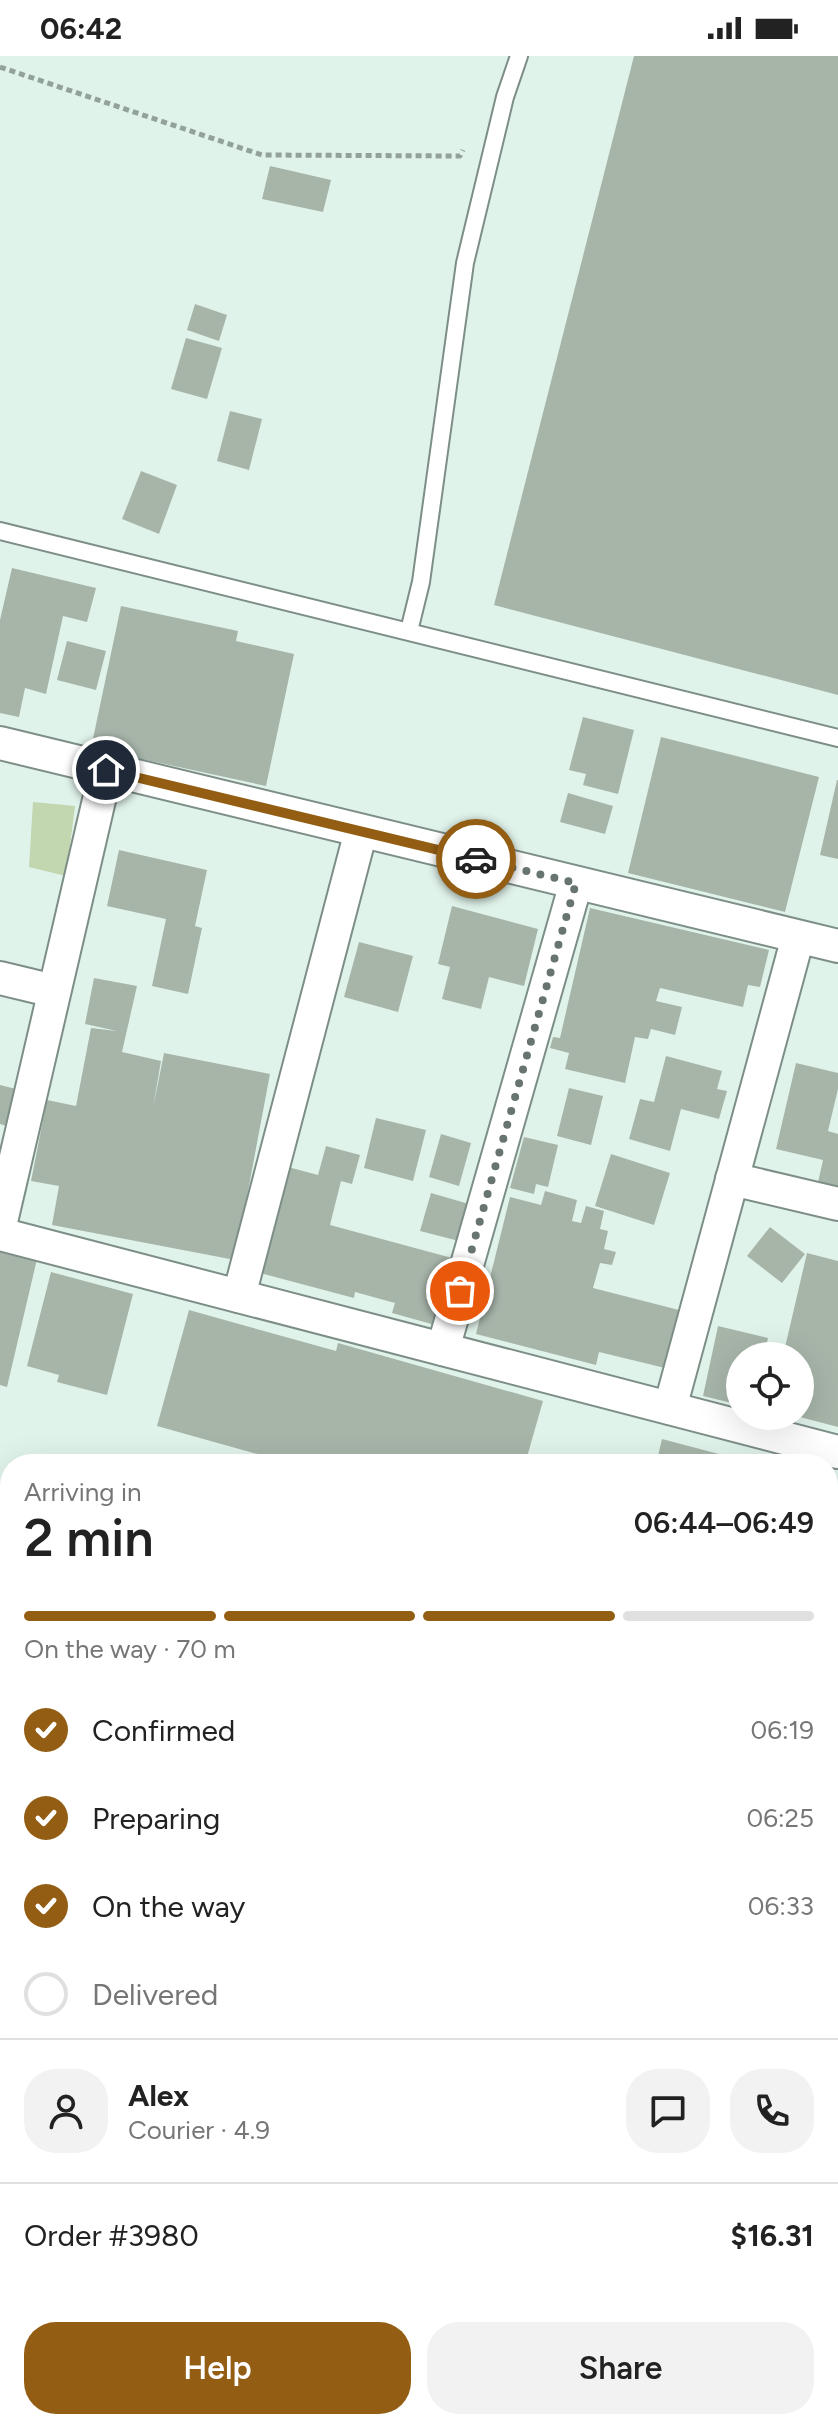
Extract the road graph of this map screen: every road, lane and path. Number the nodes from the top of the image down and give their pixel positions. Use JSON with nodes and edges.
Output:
{"nodes":[{"id":1,"x":519,"y":56,"type":"edge"},
{"id":2,"x":0,"y":67,"type":"edge"},
{"id":3,"x":467,"y":142,"type":"dead end"},
{"id":4,"x":0,"y":531,"type":"edge"},
{"id":5,"x":409,"y":631,"type":"junction"},
{"id":6,"x":838,"y":738,"type":"edge"},
{"id":7,"x":0,"y":743,"type":"edge"},
{"id":8,"x":106,"y":770,"type":"junction"},
{"id":9,"x":361,"y":831,"type":"junction"},
{"id":10,"x":576,"y":883,"type":"junction"},
{"id":11,"x":798,"y":937,"type":"junction"},
{"id":12,"x":838,"y":946,"type":"edge"},
{"id":13,"x":0,"y":978,"type":"edge"},
{"id":14,"x":54,"y":991,"type":"junction"},
{"id":15,"x":732,"y":1179,"type":"junction"},
{"id":16,"x":838,"y":1204,"type":"edge"},
{"id":17,"x":0,"y":1226,"type":"edge"},
{"id":18,"x":0,"y":1234,"type":"edge"},
{"id":19,"x":239,"y":1296,"type":"junction"},
{"id":20,"x":443,"y":1349,"type":"junction"},
{"id":21,"x":670,"y":1408,"type":"junction"},
{"id":22,"x":838,"y":1452,"type":"edge"}],
"edges":[{"from":1,"to":5,"type":"lane"},
{"from":2,"to":3,"type":"path"},
{"from":4,"to":5,"type":"lane"},
{"from":5,"to":6,"type":"lane"},
{"from":7,"to":8,"type":"street"},
{"from":8,"to":9,"type":"street"},
{"from":8,"to":14,"type":"street"},
{"from":9,"to":10,"type":"street"},
{"from":9,"to":19,"type":"street"},
{"from":10,"to":11,"type":"street"},
{"from":10,"to":20,"type":"street"},
{"from":11,"to":12,"type":"street"},
{"from":11,"to":15,"type":"street"},
{"from":13,"to":14,"type":"street"},
{"from":14,"to":17,"type":"street"},
{"from":15,"to":16,"type":"street"},
{"from":15,"to":21,"type":"street"},
{"from":18,"to":19,"type":"street"},
{"from":19,"to":20,"type":"street"},
{"from":20,"to":21,"type":"street"},
{"from":21,"to":22,"type":"street"}]}
